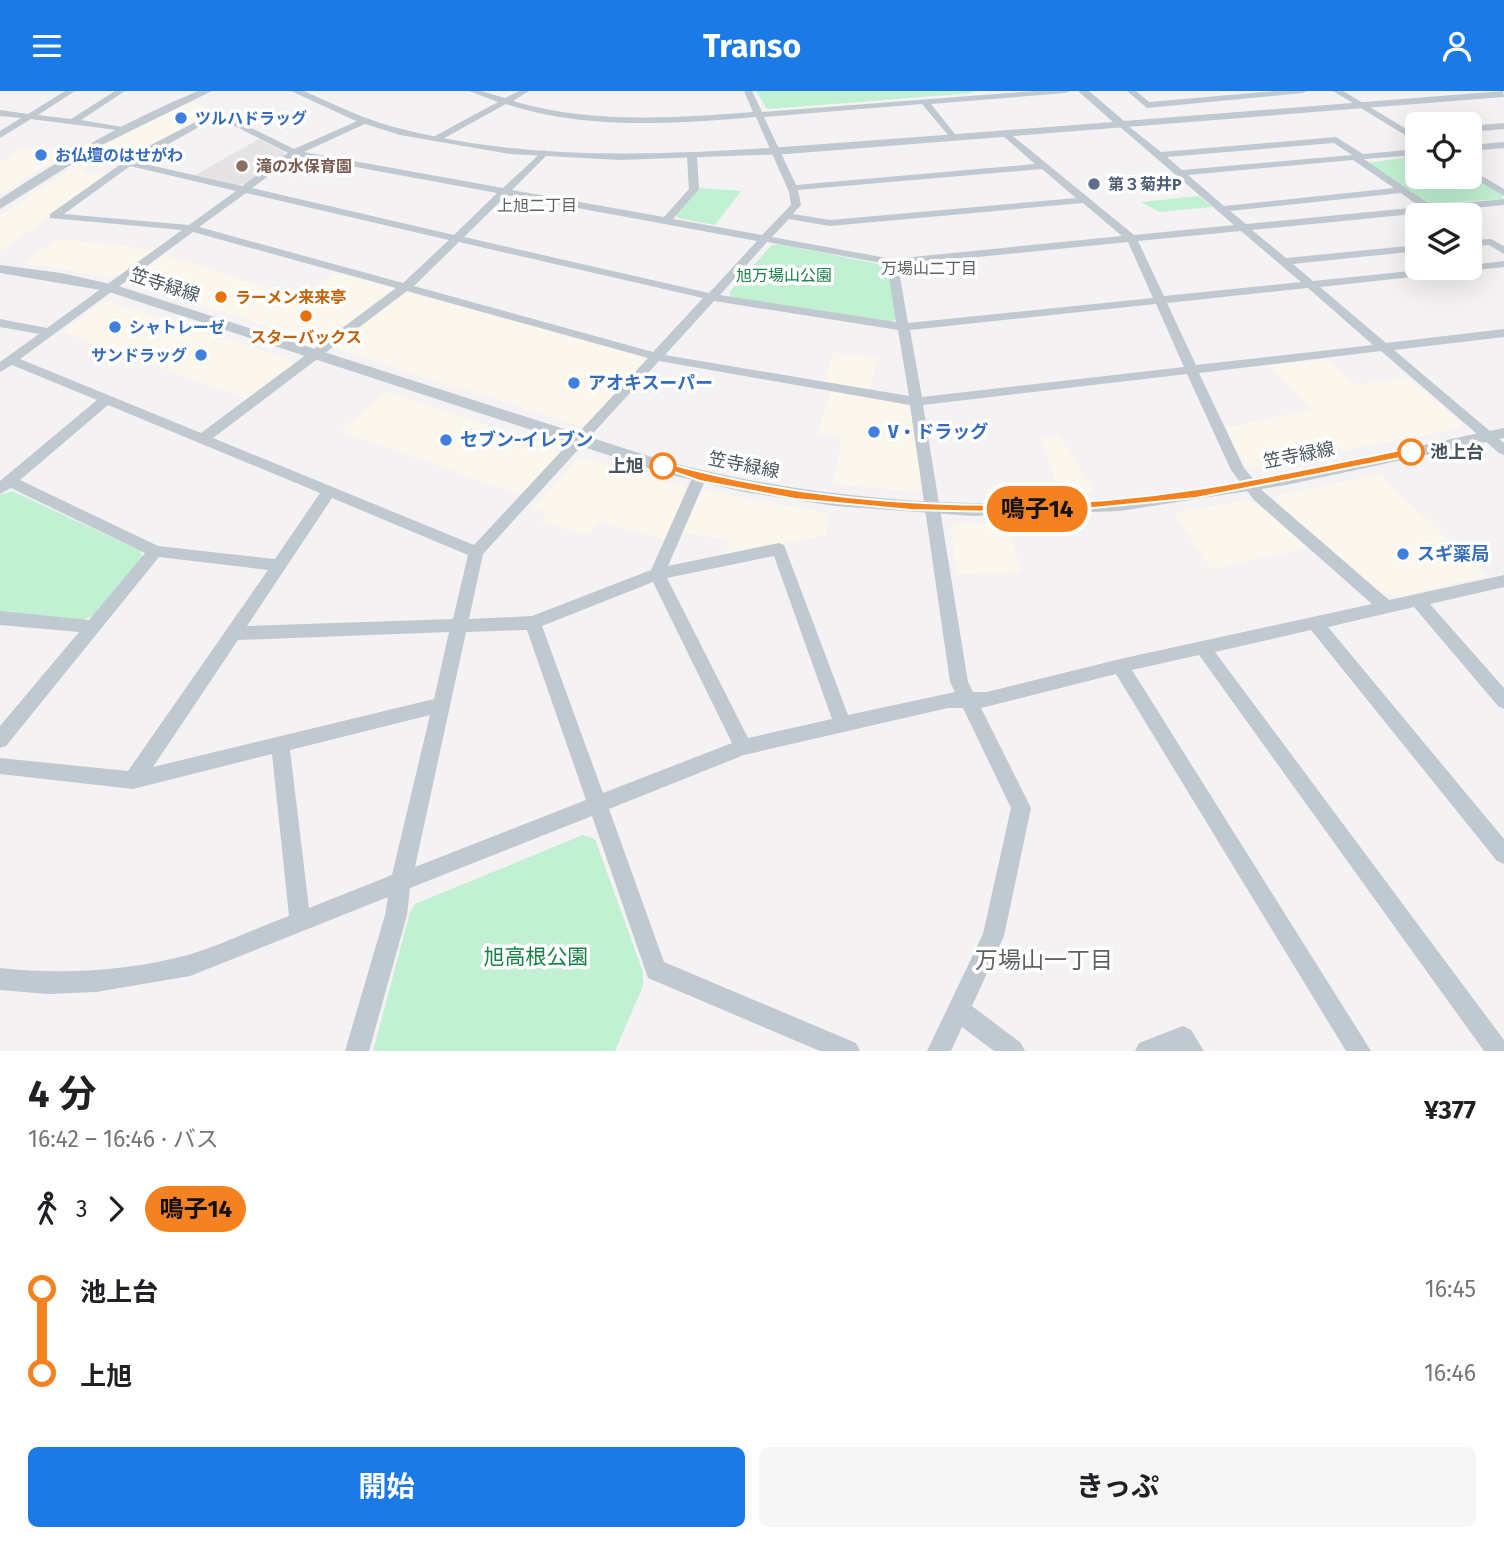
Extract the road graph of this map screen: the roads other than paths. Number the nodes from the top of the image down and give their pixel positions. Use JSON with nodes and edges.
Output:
{"nodes":[{"id":1,"x":71,"y":91,"type":"edge"},
{"id":2,"x":121,"y":91,"type":"edge"},
{"id":3,"x":207,"y":91,"type":"edge"},
{"id":4,"x":296,"y":91,"type":"edge"},
{"id":5,"x":473,"y":91,"type":"edge"},
{"id":6,"x":525,"y":91,"type":"edge"},
{"id":7,"x":748,"y":91,"type":"edge"},
{"id":8,"x":1066,"y":91,"type":"edge"},
{"id":9,"x":1083,"y":91,"type":"edge"},
{"id":10,"x":1130,"y":91,"type":"edge"},
{"id":11,"x":1303,"y":91,"type":"edge"},
{"id":12,"x":1337,"y":91,"type":"edge"},
{"id":13,"x":978,"y":94,"type":"edge"},
{"id":14,"x":1504,"y":94,"type":"edge"},
{"id":15,"x":925,"y":102,"type":"junction"},
{"id":16,"x":503,"y":103,"type":"junction"},
{"id":17,"x":1360,"y":105,"type":"junction"},
{"id":18,"x":0,"y":113,"type":"edge"},
{"id":19,"x":759,"y":114,"type":"junction"},
{"id":20,"x":33,"y":115,"type":"junction"},
{"id":21,"x":75,"y":120,"type":"junction"},
{"id":22,"x":365,"y":121,"type":"junction"},
{"id":23,"x":1122,"y":124,"type":"junction"},
{"id":24,"x":1504,"y":126,"type":"edge"},
{"id":25,"x":124,"y":128,"type":"junction"},
{"id":26,"x":1482,"y":128,"type":"edge"},
{"id":27,"x":1405,"y":130,"type":"edge"},
{"id":28,"x":1005,"y":134,"type":"junction"},
{"id":29,"x":0,"y":135,"type":"edge"},
{"id":30,"x":953,"y":138,"type":"junction"},
{"id":31,"x":436,"y":139,"type":"junction"},
{"id":32,"x":1504,"y":145,"type":"edge"},
{"id":33,"x":1482,"y":147,"type":"edge"},
{"id":34,"x":80,"y":152,"type":"junction"},
{"id":35,"x":776,"y":152,"type":"junction"},
{"id":36,"x":294,"y":153,"type":"junction"},
{"id":37,"x":544,"y":153,"type":"junction"},
{"id":38,"x":1405,"y":153,"type":"edge"},
{"id":39,"x":1159,"y":155,"type":"junction"},
{"id":40,"x":692,"y":157,"type":"junction"},
{"id":41,"x":1359,"y":157,"type":"junction"},
{"id":42,"x":128,"y":163,"type":"junction"},
{"id":43,"x":1044,"y":166,"type":"junction"},
{"id":44,"x":1180,"y":173,"type":"junction"},
{"id":45,"x":1482,"y":179,"type":"edge"},
{"id":46,"x":1504,"y":181,"type":"edge"},
{"id":47,"x":1487,"y":182,"type":"junction"},
{"id":48,"x":792,"y":188,"type":"junction"},
{"id":49,"x":245,"y":189,"type":"junction"},
{"id":50,"x":1404,"y":190,"type":"junction"},
{"id":51,"x":503,"y":192,"type":"junction"},
{"id":52,"x":1504,"y":193,"type":"edge"},
{"id":53,"x":1085,"y":200,"type":"junction"},
{"id":54,"x":1504,"y":202,"type":"edge"},
{"id":55,"x":1422,"y":203,"type":"edge"},
{"id":56,"x":1482,"y":204,"type":"edge"},
{"id":57,"x":0,"y":205,"type":"edge"},
{"id":58,"x":1223,"y":209,"type":"junction"},
{"id":59,"x":1405,"y":211,"type":"edge"},
{"id":60,"x":788,"y":216,"type":"junction"},
{"id":61,"x":666,"y":221,"type":"junction"},
{"id":62,"x":1243,"y":227,"type":"junction"},
{"id":63,"x":191,"y":228,"type":"junction"},
{"id":64,"x":456,"y":238,"type":"junction"},
{"id":65,"x":1131,"y":238,"type":"junction"},
{"id":66,"x":767,"y":239,"type":"junction"},
{"id":67,"x":1482,"y":242,"type":"edge"},
{"id":68,"x":1405,"y":250,"type":"edge"},
{"id":69,"x":1504,"y":251,"type":"edge"},
{"id":70,"x":892,"y":262,"type":"junction"},
{"id":71,"x":1284,"y":262,"type":"junction"},
{"id":72,"x":1504,"y":264,"type":"edge"},
{"id":73,"x":1482,"y":267,"type":"edge"},
{"id":74,"x":0,"y":269,"type":"edge"},
{"id":75,"x":1405,"y":275,"type":"edge"},
{"id":76,"x":1311,"y":285,"type":"junction"},
{"id":77,"x":405,"y":287,"type":"junction"},
{"id":78,"x":110,"y":288,"type":"junction"},
{"id":79,"x":712,"y":297,"type":"junction"},
{"id":80,"x":1161,"y":301,"type":"junction"},
{"id":81,"x":0,"y":323,"type":"edge"},
{"id":82,"x":904,"y":327,"type":"junction"},
{"id":83,"x":49,"y":332,"type":"junction"},
{"id":84,"x":1504,"y":333,"type":"edge"},
{"id":85,"x":1383,"y":347,"type":"junction"},
{"id":86,"x":317,"y":354,"type":"junction"},
{"id":87,"x":658,"y":357,"type":"junction"},
{"id":88,"x":5,"y":364,"type":"edge"},
{"id":89,"x":1192,"y":370,"type":"junction"},
{"id":90,"x":106,"y":400,"type":"junction"},
{"id":91,"x":916,"y":402,"type":"junction"},
{"id":92,"x":1496,"y":435,"type":"edge"},
{"id":93,"x":204,"y":439,"type":"junction"},
{"id":94,"x":579,"y":441,"type":"junction"},
{"id":95,"x":1504,"y":450,"type":"edge"},
{"id":96,"x":700,"y":476,"type":"junction"},
{"id":97,"x":5,"y":485,"type":"edge"},
{"id":98,"x":1248,"y":485,"type":"junction"},
{"id":99,"x":329,"y":492,"type":"junction"},
{"id":100,"x":933,"y":507,"type":"junction"},
{"id":101,"x":155,"y":551,"type":"junction"},
{"id":102,"x":476,"y":552,"type":"junction"},
{"id":103,"x":279,"y":565,"type":"junction"},
{"id":104,"x":657,"y":574,"type":"junction"},
{"id":105,"x":1504,"y":581,"type":"edge"},
{"id":106,"x":1418,"y":601,"type":"junction"},
{"id":107,"x":1387,"y":608,"type":"junction"},
{"id":108,"x":0,"y":618,"type":"edge"},
{"id":109,"x":533,"y":623,"type":"junction"},
{"id":110,"x":1315,"y":623,"type":"junction"},
{"id":111,"x":459,"y":625,"type":"junction"},
{"id":112,"x":93,"y":627,"type":"junction"},
{"id":113,"x":234,"y":633,"type":"junction"},
{"id":114,"x":1203,"y":647,"type":"junction"},
{"id":115,"x":1120,"y":666,"type":"junction"},
{"id":116,"x":967,"y":701,"type":"junction"},
{"id":117,"x":1504,"y":701,"type":"edge"},
{"id":118,"x":440,"y":705,"type":"junction"},
{"id":119,"x":843,"y":725,"type":"junction"},
{"id":120,"x":0,"y":740,"type":"edge"},
{"id":121,"x":280,"y":745,"type":"junction"},
{"id":122,"x":743,"y":747,"type":"junction"},
{"id":123,"x":0,"y":766,"type":"edge"},
{"id":124,"x":133,"y":780,"type":"junction"},
{"id":125,"x":598,"y":807,"type":"junction"},
{"id":126,"x":1504,"y":853,"type":"edge"},
{"id":127,"x":401,"y":882,"type":"junction"},
{"id":128,"x":300,"y":922,"type":"junction"},
{"id":129,"x":0,"y":979,"type":"edge"},
{"id":130,"x":958,"y":1010,"type":"junction"},
{"id":131,"x":357,"y":1051,"type":"edge"},
{"id":132,"x":848,"y":1051,"type":"edge"},
{"id":133,"x":939,"y":1051,"type":"edge"},
{"id":134,"x":1013,"y":1051,"type":"edge"},
{"id":135,"x":1147,"y":1051,"type":"edge"},
{"id":136,"x":1192,"y":1051,"type":"edge"},
{"id":137,"x":1359,"y":1051,"type":"edge"},
{"id":138,"x":1498,"y":1051,"type":"edge"}],
"edges":[{"from":1,"to":20,"type":"street"},
{"from":2,"to":21,"type":"street"},
{"from":3,"to":25,"type":"street"},
{"from":4,"to":22,"type":"street"},
{"from":5,"to":16,"type":"street"},
{"from":6,"to":16,"type":"street"},
{"from":7,"to":19,"type":"street"},
{"from":8,"to":13,"type":"street"},
{"from":9,"to":23,"type":"street"},
{"from":10,"to":11,"type":"street"},
{"from":12,"to":17,"type":"street"},
{"from":13,"to":15,"type":"street"},
{"from":14,"to":17,"type":"street"},
{"from":15,"to":19,"type":"street"},
{"from":15,"to":30,"type":"street"},
{"from":16,"to":19,"type":"street"},
{"from":16,"to":31,"type":"street"},
{"from":17,"to":23,"type":"street"},
{"from":17,"to":27,"type":"street"},
{"from":18,"to":20,"type":"street"},
{"from":19,"to":35,"type":"street"},
{"from":20,"to":21,"type":"street"},
{"from":20,"to":29,"type":"street"},
{"from":21,"to":25,"type":"street"},
{"from":22,"to":31,"type":"street"},
{"from":22,"to":36,"type":"street"},
{"from":23,"to":28,"type":"street"},
{"from":23,"to":39,"type":"street"},
{"from":24,"to":26,"type":"street"},
{"from":25,"to":34,"type":"street"},
{"from":28,"to":30,"type":"street"},
{"from":28,"to":43,"type":"street"},
{"from":30,"to":35,"type":"street"},
{"from":31,"to":37,"type":"street"},
{"from":32,"to":33,"type":"street"},
{"from":34,"to":42,"type":"street"},
{"from":34,"to":57,"type":"street"},
{"from":35,"to":40,"type":"street"},
{"from":35,"to":48,"type":"street"},
{"from":36,"to":42,"type":"street"},
{"from":36,"to":49,"type":"street"},
{"from":36,"to":51,"type":"street"},
{"from":37,"to":40,"type":"street"},
{"from":37,"to":51,"type":"street"},
{"from":38,"to":41,"type":"street"},
{"from":39,"to":41,"type":"street"},
{"from":39,"to":44,"type":"street"},
{"from":40,"to":61,"type":"street"},
{"from":41,"to":44,"type":"street"},
{"from":41,"to":50,"type":"street"},
{"from":42,"to":49,"type":"street"},
{"from":42,"to":63,"type":"street"},
{"from":43,"to":48,"type":"street"},
{"from":43,"to":53,"type":"street"},
{"from":44,"to":58,"type":"street"},
{"from":45,"to":47,"type":"street"},
{"from":46,"to":47,"type":"street"},
{"from":47,"to":52,"type":"street"},
{"from":48,"to":60,"type":"street"},
{"from":49,"to":63,"type":"street"},
{"from":49,"to":64,"type":"street"},
{"from":50,"to":55,"type":"street"},
{"from":50,"to":58,"type":"street"},
{"from":51,"to":61,"type":"street"},
{"from":51,"to":64,"type":"street"},
{"from":53,"to":60,"type":"street"},
{"from":53,"to":65,"type":"street"},
{"from":54,"to":56,"type":"street"},
{"from":58,"to":62,"type":"street"},
{"from":59,"to":62,"type":"street"},
{"from":60,"to":66,"type":"street"},
{"from":61,"to":66,"type":"street"},
{"from":62,"to":65,"type":"street"},
{"from":62,"to":71,"type":"street"},
{"from":63,"to":77,"type":"street"},
{"from":63,"to":78,"type":"street"},
{"from":64,"to":77,"type":"street"},
{"from":64,"to":79,"type":"street"},
{"from":65,"to":70,"type":"street"},
{"from":65,"to":80,"type":"street"},
{"from":66,"to":70,"type":"street"},
{"from":66,"to":79,"type":"street"},
{"from":67,"to":69,"type":"street"},
{"from":68,"to":71,"type":"street"},
{"from":70,"to":82,"type":"street"},
{"from":71,"to":76,"type":"street"},
{"from":72,"to":73,"type":"street"},
{"from":74,"to":78,"type":"street","name":"笠寺緑線"},
{"from":75,"to":76,"type":"street"},
{"from":76,"to":80,"type":"street"},
{"from":76,"to":85,"type":"street"},
{"from":77,"to":86,"type":"street"},
{"from":77,"to":87,"type":"street"},
{"from":78,"to":83,"type":"street"},
{"from":78,"to":86,"type":"street","name":"笠寺緑線"},
{"from":79,"to":82,"type":"street"},
{"from":79,"to":87,"type":"street"},
{"from":80,"to":82,"type":"street"},
{"from":80,"to":89,"type":"street"},
{"from":81,"to":83,"type":"street"},
{"from":82,"to":91,"type":"street"},
{"from":83,"to":88,"type":"street"},
{"from":84,"to":85,"type":"street"},
{"from":85,"to":89,"type":"street"},
{"from":85,"to":92,"type":"street"},
{"from":86,"to":93,"type":"street"},
{"from":86,"to":94,"type":"street","name":"笠寺緑線"},
{"from":87,"to":91,"type":"street"},
{"from":87,"to":94,"type":"street"},
{"from":88,"to":90,"type":"street"},
{"from":89,"to":91,"type":"street"},
{"from":89,"to":98,"type":"street"},
{"from":90,"to":93,"type":"street"},
{"from":90,"to":97,"type":"street"},
{"from":91,"to":100,"type":"street"},
{"from":92,"to":95,"type":"street"},
{"from":92,"to":98,"type":"street","name":"笠寺緑線"},
{"from":93,"to":99,"type":"street"},
{"from":94,"to":96,"type":"street","name":"笠寺緑線"},
{"from":94,"to":102,"type":"street"},
{"from":96,"to":100,"type":"street","name":"笠寺緑線"},
{"from":96,"to":104,"type":"street"},
{"from":97,"to":101,"type":"street"},
{"from":98,"to":100,"type":"street","name":"笠寺緑線"},
{"from":98,"to":107,"type":"street"},
{"from":99,"to":102,"type":"street"},
{"from":99,"to":103,"type":"street"},
{"from":100,"to":116,"type":"street"},
{"from":101,"to":103,"type":"street"},
{"from":101,"to":112,"type":"street"},
{"from":102,"to":111,"type":"street"},
{"from":103,"to":113,"type":"street"},
{"from":104,"to":109,"type":"street"},
{"from":104,"to":119,"type":"street"},
{"from":104,"to":122,"type":"street"},
{"from":105,"to":106,"type":"street"},
{"from":106,"to":107,"type":"street"},
{"from":106,"to":117,"type":"street"},
{"from":107,"to":110,"type":"street"},
{"from":108,"to":112,"type":"street"},
{"from":109,"to":111,"type":"street"},
{"from":109,"to":125,"type":"street"},
{"from":110,"to":114,"type":"street"},
{"from":110,"to":126,"type":"street"},
{"from":111,"to":113,"type":"street"},
{"from":111,"to":118,"type":"street"},
{"from":112,"to":120,"type":"street"},
{"from":113,"to":124,"type":"street"},
{"from":114,"to":115,"type":"street"},
{"from":114,"to":138,"type":"street"},
{"from":115,"to":116,"type":"street"},
{"from":115,"to":137,"type":"street"},
{"from":116,"to":119,"type":"street"},
{"from":116,"to":130,"type":"street"},
{"from":118,"to":121,"type":"street"},
{"from":118,"to":127,"type":"street"},
{"from":119,"to":122,"type":"street"},
{"from":121,"to":124,"type":"street"},
{"from":121,"to":128,"type":"street"},
{"from":122,"to":125,"type":"street"},
{"from":123,"to":124,"type":"street"},
{"from":125,"to":127,"type":"street"},
{"from":125,"to":132,"type":"street"},
{"from":127,"to":128,"type":"street"},
{"from":127,"to":131,"type":"street"},
{"from":128,"to":129,"type":"street"},
{"from":130,"to":133,"type":"street"},
{"from":130,"to":134,"type":"street"},
{"from":135,"to":136,"type":"street"}]}
